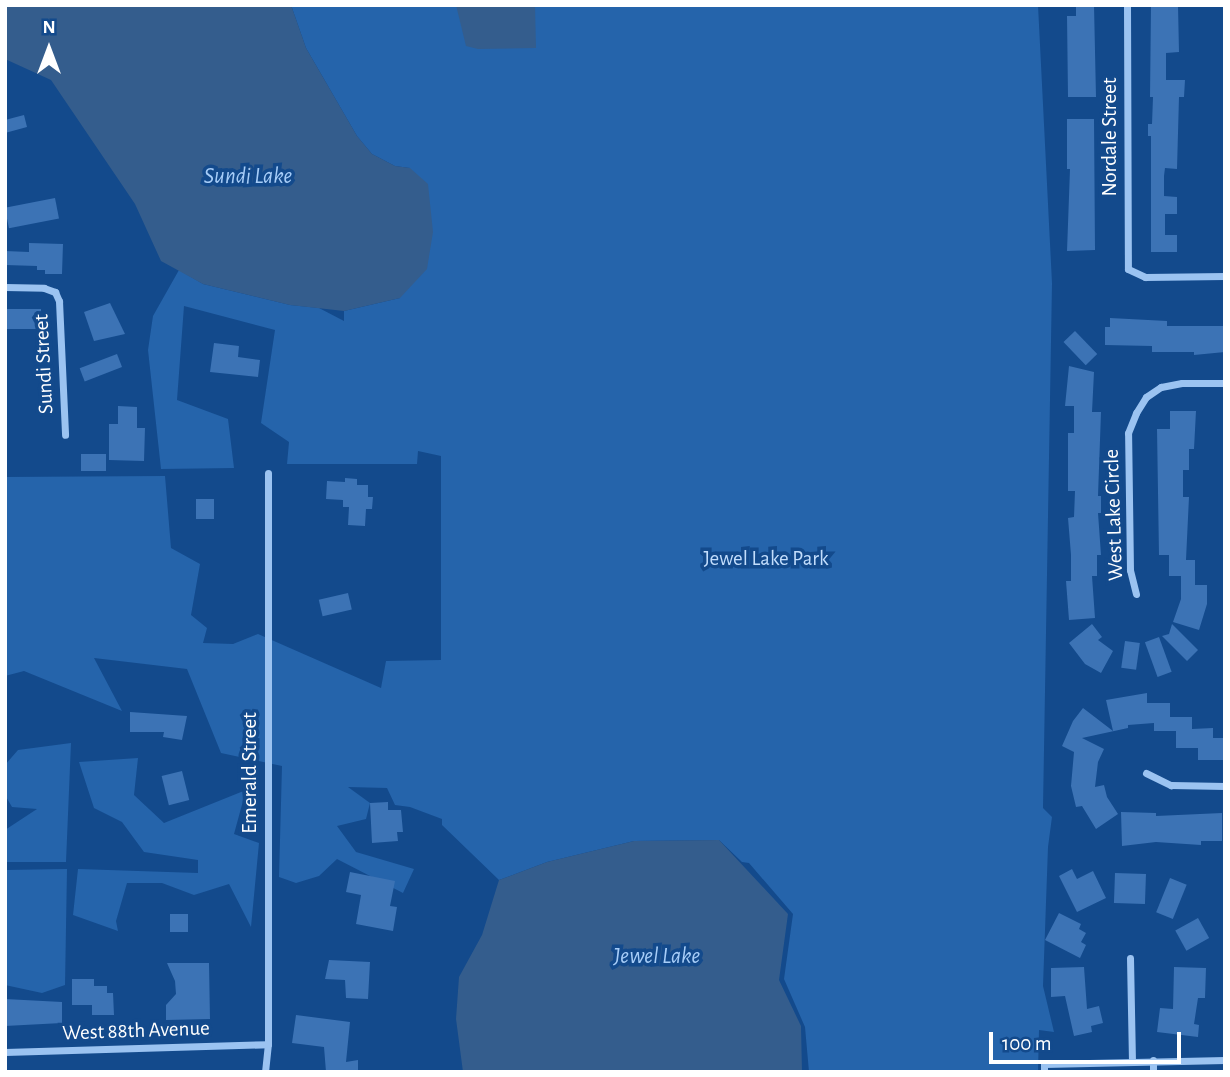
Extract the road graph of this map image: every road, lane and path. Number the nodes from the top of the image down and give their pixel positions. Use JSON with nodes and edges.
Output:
{"nodes":[{"id":1,"x":1127,"y":5,"type":"edge"},
{"id":2,"x":1225,"y":276,"type":"edge"},
{"id":3,"x":5,"y":287,"type":"edge"},
{"id":4,"x":1225,"y":383,"type":"edge"},
{"id":5,"x":65,"y":435,"type":"dead end"},
{"id":6,"x":268,"y":473,"type":"dead end"},
{"id":7,"x":1136,"y":594,"type":"dead end"},
{"id":8,"x":1146,"y":773,"type":"dead end"},
{"id":9,"x":1225,"y":786,"type":"edge"},
{"id":10,"x":1130,"y":958,"type":"dead end"},
{"id":11,"x":268,"y":1044,"type":"junction"},
{"id":12,"x":5,"y":1052,"type":"edge"},
{"id":13,"x":1132,"y":1060,"type":"junction"},
{"id":14,"x":1153,"y":1060,"type":"junction"},
{"id":15,"x":1225,"y":1060,"type":"edge"},
{"id":16,"x":1044,"y":1068,"type":"edge"},
{"id":17,"x":265,"y":1072,"type":"edge"},
{"id":18,"x":1153,"y":1072,"type":"edge"}],
"edges":[{"from":1,"to":2,"type":"street","name":"Nordale Street"},
{"from":3,"to":5,"type":"street","name":"Sundi Street"},
{"from":4,"to":7,"type":"street","name":"West Lake Circle"},
{"from":6,"to":11,"type":"street","name":"Emerald Street"},
{"from":8,"to":9,"type":"street"},
{"from":10,"to":13,"type":"street"},
{"from":11,"to":12,"type":"street","name":"West 88th Avenue"},
{"from":11,"to":17,"type":"street","name":"Emerald Street"},
{"from":13,"to":14,"type":"street"},
{"from":13,"to":16,"type":"street"},
{"from":14,"to":15,"type":"street"},
{"from":14,"to":18,"type":"street"}]}
